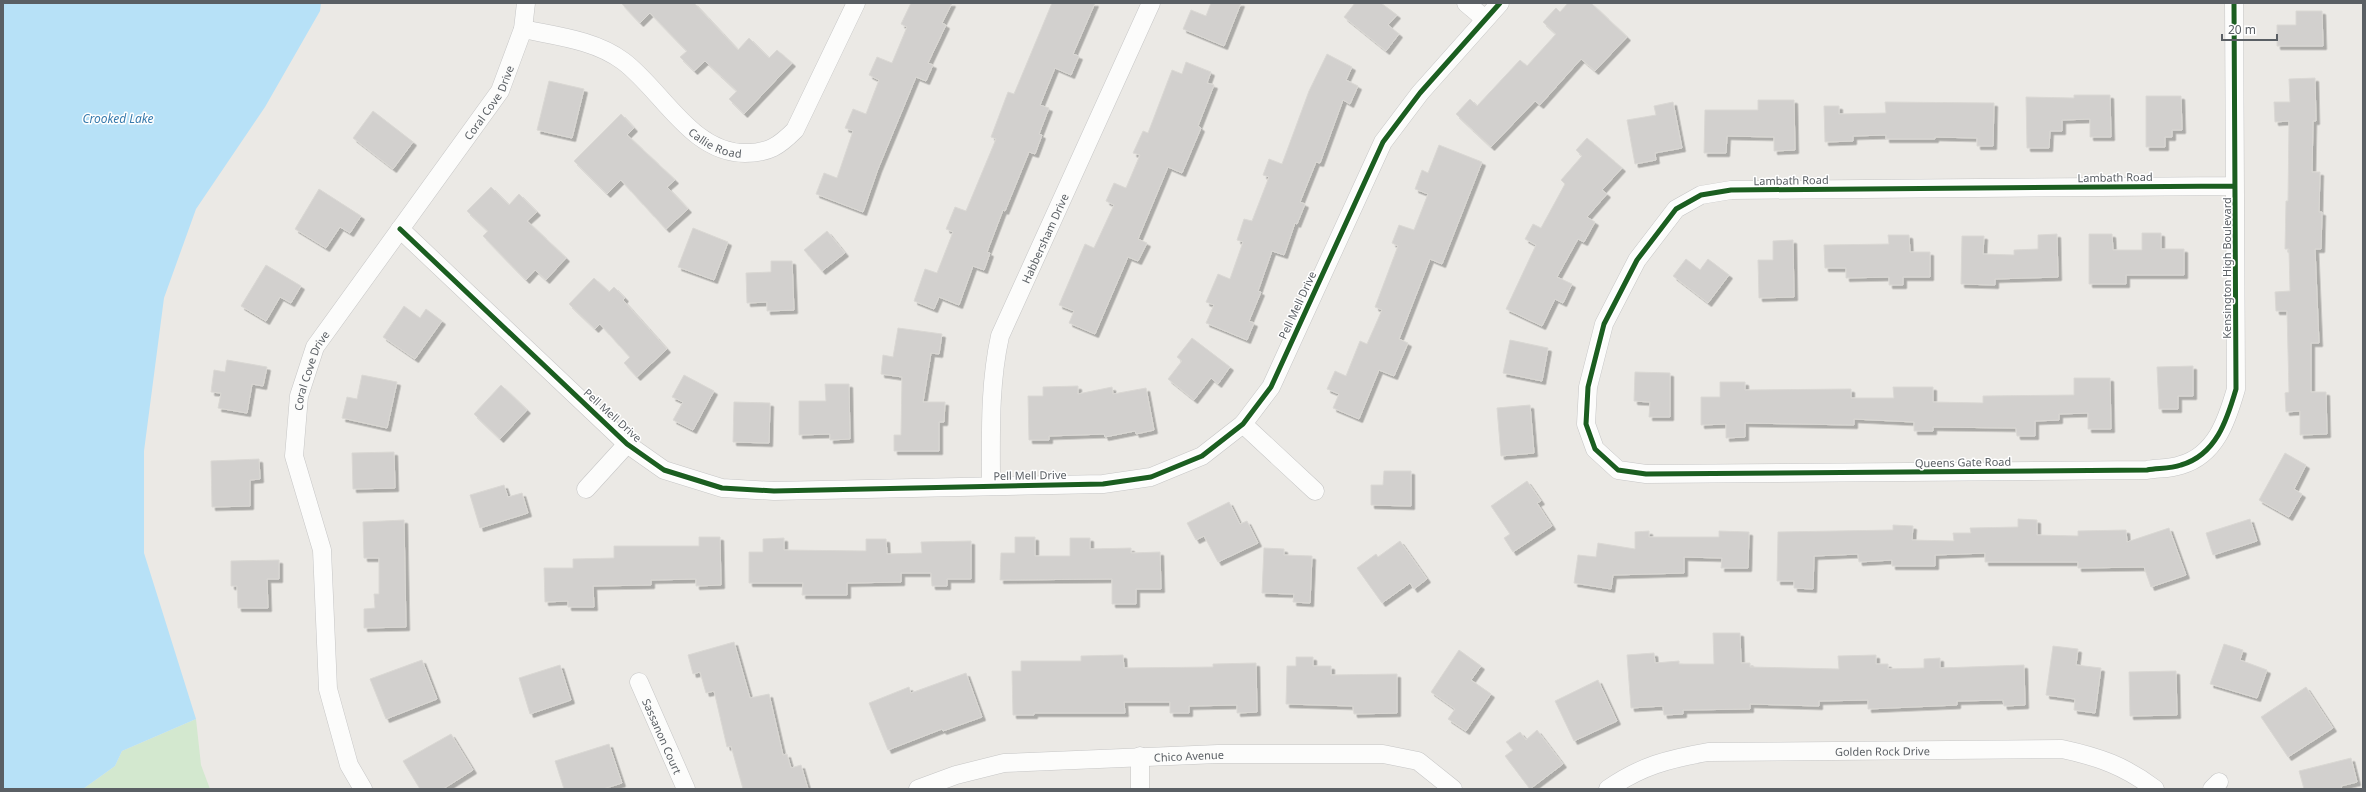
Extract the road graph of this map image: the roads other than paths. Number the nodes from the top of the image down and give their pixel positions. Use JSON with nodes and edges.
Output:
{"nodes":[{"id":1,"x":526,"y":3,"type":"edge"},
{"id":2,"x":856,"y":3,"type":"edge"},
{"id":3,"x":1151,"y":3,"type":"edge"},
{"id":4,"x":1466,"y":3,"type":"edge"},
{"id":5,"x":1500,"y":3,"type":"edge"},
{"id":6,"x":2234,"y":3,"type":"edge"},
{"id":7,"x":1485,"y":19,"type":"junction"},
{"id":8,"x":523,"y":29,"type":"junction"},
{"id":9,"x":2235,"y":186,"type":"junction"},
{"id":10,"x":400,"y":230,"type":"junction"},
{"id":11,"x":2236,"y":389,"type":"joint"},
{"id":12,"x":1244,"y":424,"type":"junction"},
{"id":13,"x":627,"y":444,"type":"junction"},
{"id":14,"x":1646,"y":474,"type":"joint"},
{"id":15,"x":991,"y":486,"type":"junction"},
{"id":16,"x":586,"y":489,"type":"dead end"},
{"id":17,"x":1314,"y":491,"type":"dead end"},
{"id":18,"x":639,"y":682,"type":"dead end"},
{"id":19,"x":1140,"y":756,"type":"junction"},
{"id":20,"x":363,"y":789,"type":"edge"},
{"id":21,"x":686,"y":789,"type":"edge"},
{"id":22,"x":918,"y":789,"type":"edge"},
{"id":23,"x":1140,"y":789,"type":"edge"},
{"id":24,"x":1452,"y":789,"type":"edge"},
{"id":25,"x":1608,"y":789,"type":"edge"},
{"id":26,"x":2155,"y":789,"type":"edge"}],
"edges":[{"from":1,"to":8,"type":"street","name":"Coral Cove Drive"},
{"from":2,"to":8,"type":"street","name":"Callie Road"},
{"from":3,"to":15,"type":"street","name":"Habbersham Drive"},
{"from":4,"to":7,"type":"street"},
{"from":5,"to":7,"type":"street","name":"Pell Mell Drive"},
{"from":6,"to":9,"type":"street","name":"Kensington High Boulevard"},
{"from":7,"to":12,"type":"street","name":"Pell Mell Drive"},
{"from":8,"to":10,"type":"street","name":"Coral Cove Drive"},
{"from":9,"to":11,"type":"street","name":"Kensington High Boulevard"},
{"from":9,"to":14,"type":"street","name":"Lambath Road"},
{"from":10,"to":13,"type":"street","name":"Pell Mell Drive"},
{"from":10,"to":20,"type":"street","name":"Coral Cove Drive"},
{"from":11,"to":14,"type":"street","name":"Queens Gate Road"},
{"from":12,"to":15,"type":"street","name":"Pell Mell Drive"},
{"from":12,"to":17,"type":"street"},
{"from":13,"to":15,"type":"street","name":"Pell Mell Drive"},
{"from":13,"to":16,"type":"street"},
{"from":18,"to":21,"type":"street","name":"Sassanon Court"},
{"from":19,"to":22,"type":"street","name":"Chico Avenue"},
{"from":19,"to":23,"type":"street"},
{"from":19,"to":24,"type":"street","name":"Chico Avenue"},
{"from":25,"to":26,"type":"street","name":"Golden Rock Drive"}]}
